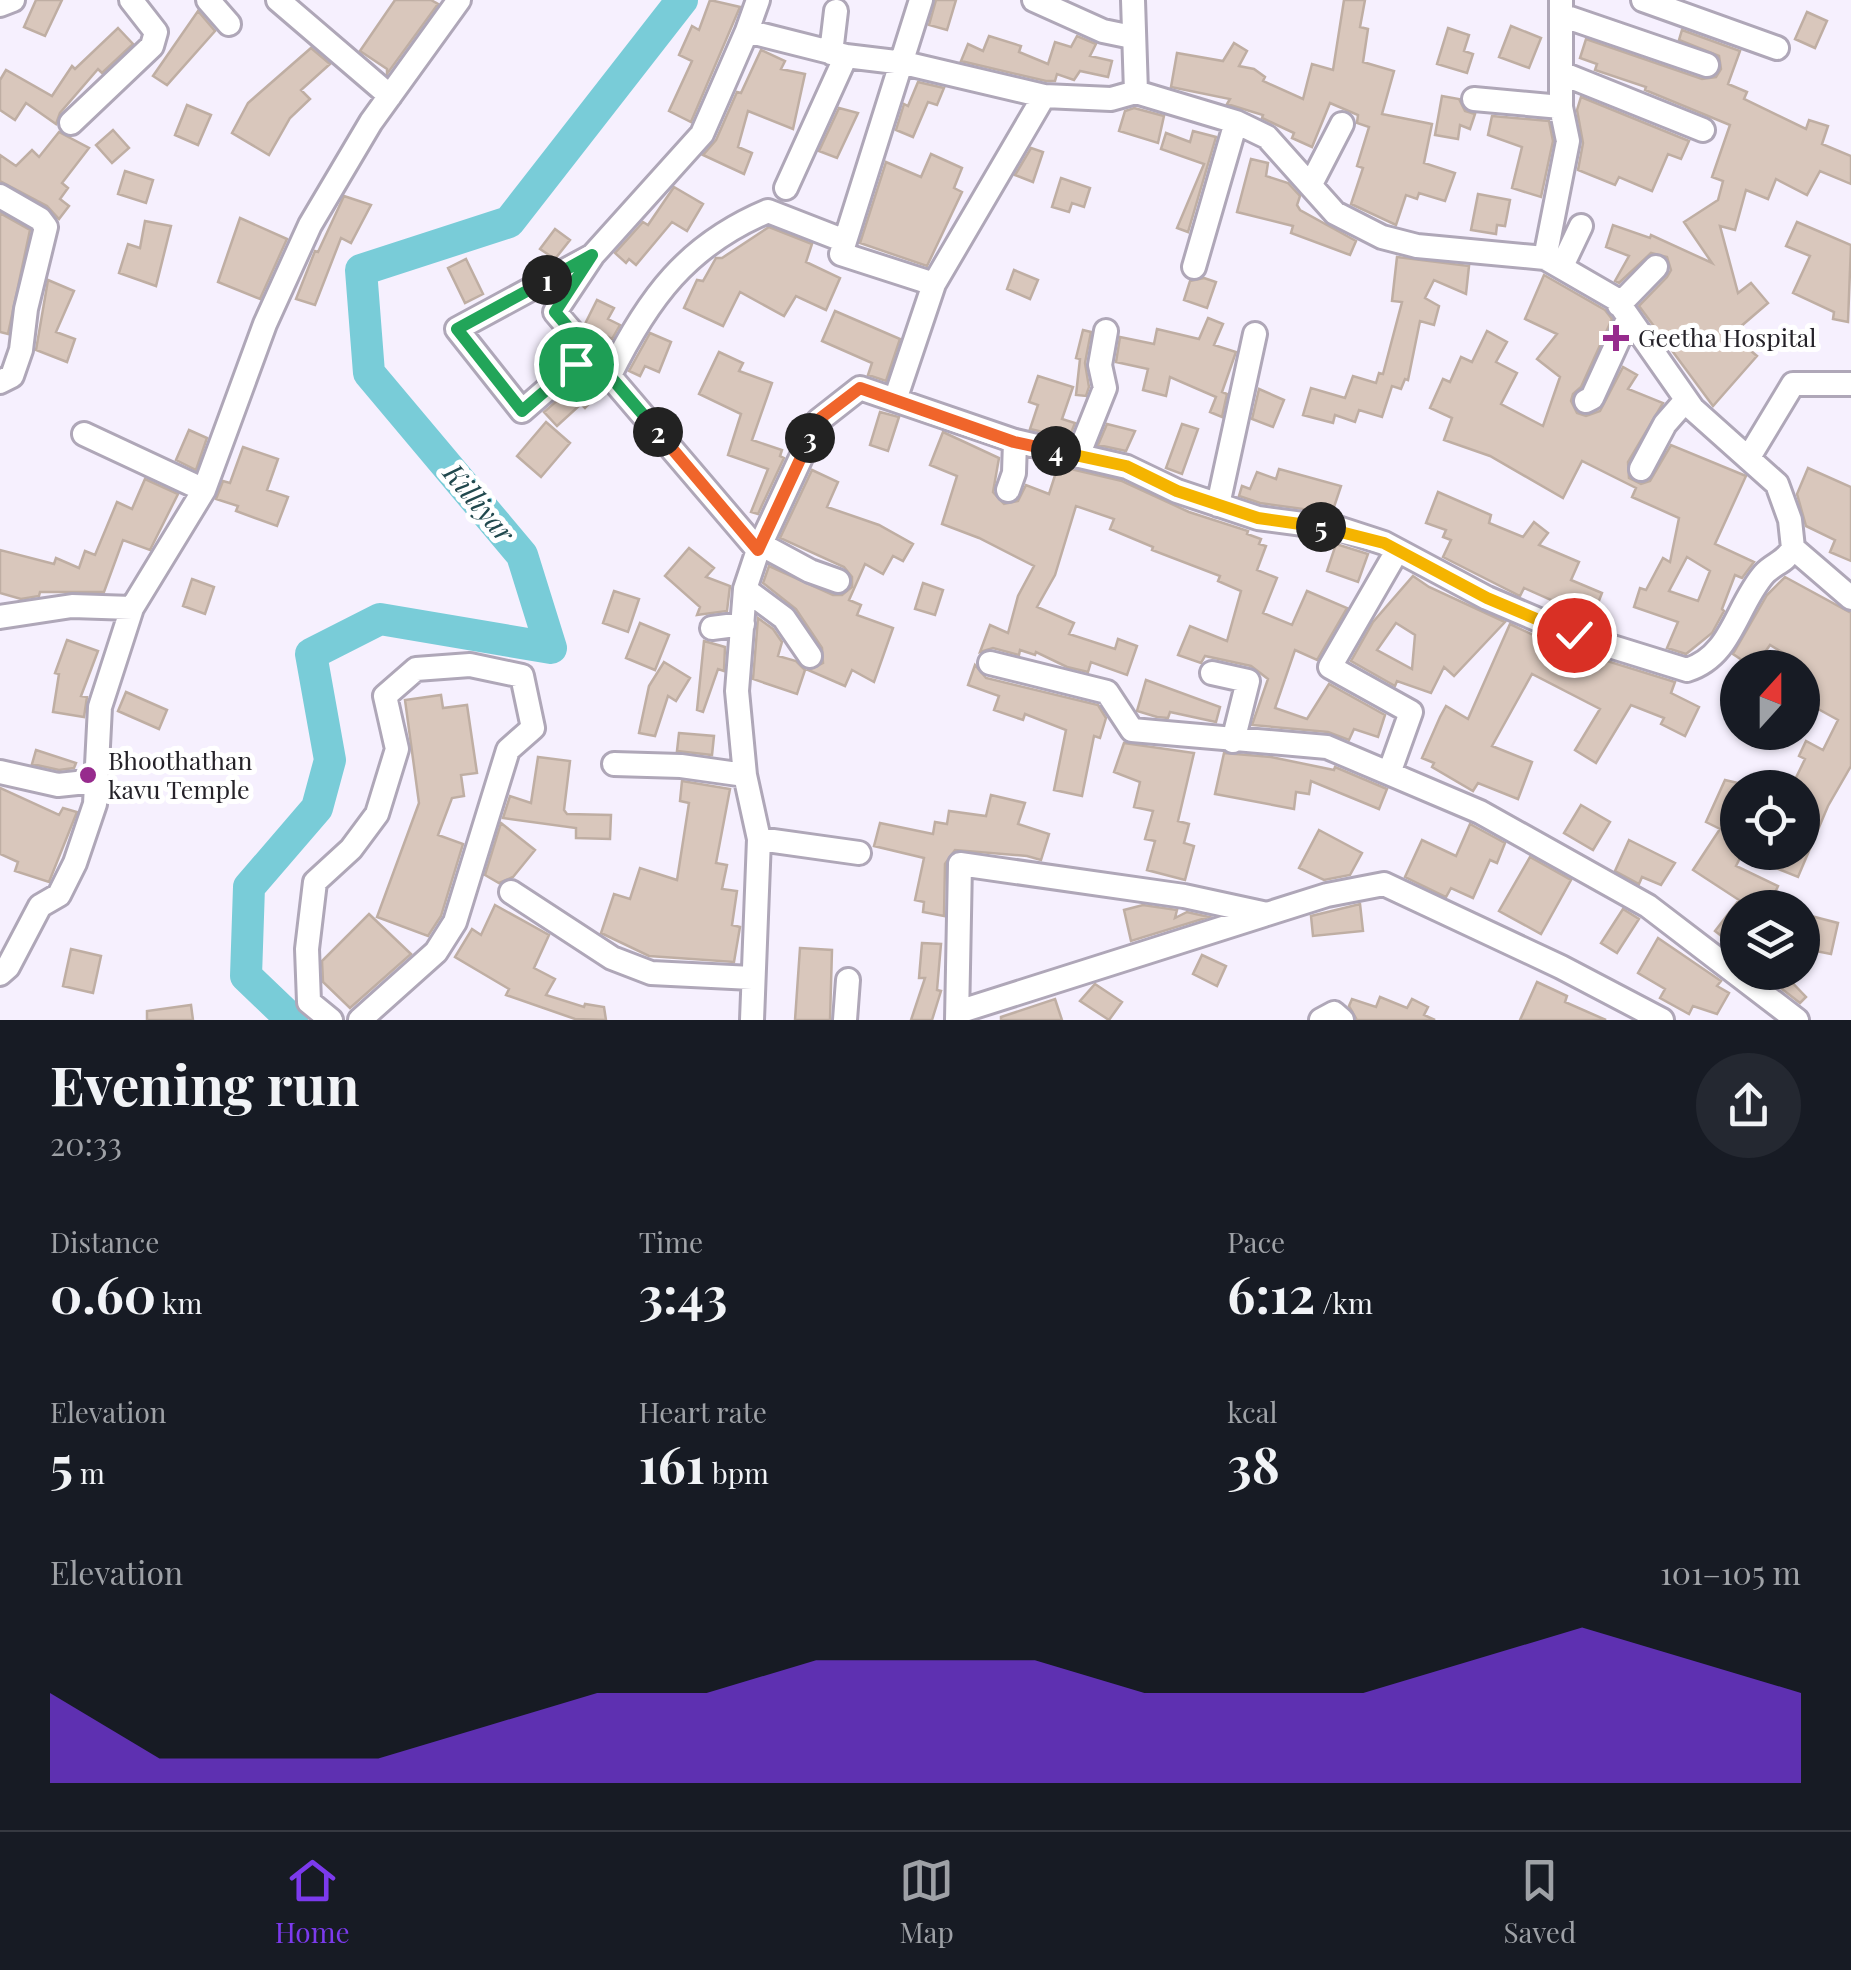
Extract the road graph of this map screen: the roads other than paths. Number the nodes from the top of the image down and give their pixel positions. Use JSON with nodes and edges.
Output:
{"nodes":[{"id":1,"x":131,"y":0,"type":"edge"},
{"id":2,"x":208,"y":0,"type":"edge"},
{"id":3,"x":278,"y":0,"type":"edge"},
{"id":4,"x":459,"y":0,"type":"edge"},
{"id":5,"x":758,"y":0,"type":"edge"},
{"id":6,"x":921,"y":0,"type":"edge"},
{"id":7,"x":1034,"y":0,"type":"edge"},
{"id":8,"x":1133,"y":0,"type":"edge"},
{"id":9,"x":1643,"y":0,"type":"edge"},
{"id":10,"x":1561,"y":8,"type":"edge"},
{"id":11,"x":836,"y":11,"type":"dead end"},
{"id":12,"x":230,"y":24,"type":"dead end"},
{"id":13,"x":747,"y":31,"type":"junction"},
{"id":14,"x":1132,"y":37,"type":"junction"},
{"id":15,"x":1777,"y":48,"type":"dead end"},
{"id":16,"x":838,"y":54,"type":"junction"},
{"id":17,"x":904,"y":64,"type":"junction"},
{"id":18,"x":1707,"y":64,"type":"dead end"},
{"id":19,"x":1562,"y":73,"type":"junction"},
{"id":20,"x":1136,"y":92,"type":"junction"},
{"id":21,"x":390,"y":96,"type":"junction"},
{"id":22,"x":1044,"y":96,"type":"junction"},
{"id":23,"x":1474,"y":99,"type":"dead end"},
{"id":24,"x":1562,"y":108,"type":"junction"},
{"id":25,"x":1236,"y":122,"type":"junction"},
{"id":26,"x":71,"y":123,"type":"dead end"},
{"id":27,"x":1342,"y":124,"type":"dead end"},
{"id":28,"x":1703,"y":130,"type":"dead end"},
{"id":29,"x":1312,"y":184,"type":"junction"},
{"id":30,"x":786,"y":188,"type":"dead end"},
{"id":31,"x":0,"y":196,"type":"edge"},
{"id":32,"x":1581,"y":226,"type":"dead end"},
{"id":33,"x":845,"y":241,"type":"junction"},
{"id":34,"x":592,"y":255,"type":"junction"},
{"id":35,"x":1553,"y":262,"type":"junction"},
{"id":36,"x":1194,"y":267,"type":"dead end"},
{"id":37,"x":1656,"y":267,"type":"dead end"},
{"id":38,"x":934,"y":284,"type":"junction"},
{"id":39,"x":1624,"y":312,"type":"junction"},
{"id":40,"x":1106,"y":331,"type":"dead end"},
{"id":41,"x":1255,"y":334,"type":"dead end"},
{"id":42,"x":576,"y":364,"type":"dead end"},
{"id":43,"x":610,"y":375,"type":"junction"},
{"id":44,"x":0,"y":382,"type":"edge"},
{"id":45,"x":1851,"y":384,"type":"edge"},
{"id":46,"x":896,"y":398,"type":"junction"},
{"id":47,"x":1686,"y":400,"type":"junction"},
{"id":48,"x":1586,"y":401,"type":"dead end"},
{"id":49,"x":84,"y":434,"type":"dead end"},
{"id":50,"x":1014,"y":442,"type":"junction"},
{"id":51,"x":1078,"y":456,"type":"junction"},
{"id":52,"x":1748,"y":457,"type":"junction"},
{"id":53,"x":1641,"y":469,"type":"dead end"},
{"id":54,"x":204,"y":490,"type":"junction"},
{"id":55,"x":1008,"y":490,"type":"dead end"},
{"id":56,"x":1218,"y":504,"type":"junction"},
{"id":57,"x":759,"y":547,"type":"junction"},
{"id":58,"x":1792,"y":548,"type":"junction"},
{"id":59,"x":1397,"y":552,"type":"junction"},
{"id":60,"x":838,"y":581,"type":"dead end"},
{"id":61,"x":746,"y":588,"type":"junction"},
{"id":62,"x":1851,"y":598,"type":"edge"},
{"id":63,"x":132,"y":608,"type":"junction"},
{"id":64,"x":0,"y":618,"type":"edge"},
{"id":65,"x":743,"y":624,"type":"junction"},
{"id":66,"x":712,"y":628,"type":"dead end"},
{"id":67,"x":810,"y":656,"type":"dead end"},
{"id":68,"x":990,"y":662,"type":"dead end"},
{"id":69,"x":1212,"y":673,"type":"dead end"},
{"id":70,"x":1233,"y":741,"type":"junction"},
{"id":71,"x":614,"y":764,"type":"dead end"},
{"id":72,"x":1392,"y":765,"type":"dead end"},
{"id":73,"x":0,"y":772,"type":"edge"},
{"id":74,"x":745,"y":775,"type":"junction"},
{"id":75,"x":96,"y":781,"type":"junction"},
{"id":76,"x":759,"y":839,"type":"junction"},
{"id":77,"x":859,"y":853,"type":"dead end"},
{"id":78,"x":511,"y":892,"type":"dead end"},
{"id":79,"x":1268,"y":914,"type":"junction"},
{"id":80,"x":0,"y":974,"type":"edge"},
{"id":81,"x":752,"y":978,"type":"junction"},
{"id":82,"x":848,"y":980,"type":"dead end"},
{"id":83,"x":310,"y":1002,"type":"junction"},
{"id":84,"x":957,"y":1016,"type":"edge"},
{"id":85,"x":292,"y":1020,"type":"edge"},
{"id":86,"x":331,"y":1020,"type":"edge"},
{"id":87,"x":360,"y":1020,"type":"edge"},
{"id":88,"x":752,"y":1020,"type":"edge"},
{"id":89,"x":845,"y":1020,"type":"edge"},
{"id":90,"x":1321,"y":1020,"type":"edge"},
{"id":91,"x":1342,"y":1020,"type":"edge"},
{"id":92,"x":1662,"y":1020,"type":"edge"},
{"id":93,"x":1796,"y":1020,"type":"edge"}],
"edges":[{"from":1,"to":26,"type":"street"},
{"from":2,"to":12,"type":"street"},
{"from":3,"to":21,"type":"street"},
{"from":4,"to":21,"type":"street"},
{"from":5,"to":13,"type":"street"},
{"from":6,"to":17,"type":"street"},
{"from":7,"to":14,"type":"street"},
{"from":8,"to":14,"type":"street"},
{"from":9,"to":15,"type":"street"},
{"from":10,"to":18,"type":"street"},
{"from":10,"to":19,"type":"street"},
{"from":11,"to":16,"type":"street"},
{"from":13,"to":16,"type":"street"},
{"from":13,"to":34,"type":"street"},
{"from":14,"to":20,"type":"street"},
{"from":16,"to":17,"type":"street"},
{"from":16,"to":30,"type":"street"},
{"from":17,"to":22,"type":"street"},
{"from":17,"to":33,"type":"street"},
{"from":19,"to":24,"type":"street"},
{"from":19,"to":28,"type":"street"},
{"from":20,"to":22,"type":"street"},
{"from":20,"to":25,"type":"street"},
{"from":21,"to":54,"type":"street"},
{"from":22,"to":38,"type":"street"},
{"from":23,"to":24,"type":"street"},
{"from":24,"to":35,"type":"street"},
{"from":25,"to":29,"type":"street"},
{"from":25,"to":36,"type":"street"},
{"from":27,"to":29,"type":"street"},
{"from":29,"to":35,"type":"street"},
{"from":31,"to":44,"type":"street"},
{"from":32,"to":35,"type":"street"},
{"from":33,"to":38,"type":"street"},
{"from":33,"to":43,"type":"street"},
{"from":34,"to":42,"type":"street"},
{"from":34,"to":43,"type":"street"},
{"from":35,"to":39,"type":"street"},
{"from":37,"to":39,"type":"street"},
{"from":38,"to":46,"type":"street"},
{"from":39,"to":47,"type":"street"},
{"from":39,"to":48,"type":"street"},
{"from":40,"to":51,"type":"street"},
{"from":41,"to":56,"type":"street"},
{"from":43,"to":57,"type":"street"},
{"from":45,"to":52,"type":"street"},
{"from":46,"to":50,"type":"street"},
{"from":46,"to":57,"type":"street"},
{"from":47,"to":52,"type":"street"},
{"from":47,"to":53,"type":"street"},
{"from":49,"to":54,"type":"street"},
{"from":50,"to":51,"type":"street"},
{"from":50,"to":55,"type":"street"},
{"from":51,"to":56,"type":"street"},
{"from":52,"to":58,"type":"street"},
{"from":54,"to":63,"type":"street"},
{"from":56,"to":59,"type":"street"},
{"from":57,"to":60,"type":"street"},
{"from":57,"to":61,"type":"street"},
{"from":58,"to":59,"type":"street"},
{"from":58,"to":62,"type":"street"},
{"from":59,"to":72,"type":"street"},
{"from":61,"to":65,"type":"street"},
{"from":61,"to":67,"type":"street"},
{"from":63,"to":64,"type":"street"},
{"from":63,"to":75,"type":"street"},
{"from":65,"to":66,"type":"street"},
{"from":65,"to":74,"type":"street"},
{"from":68,"to":70,"type":"street"},
{"from":69,"to":70,"type":"street"},
{"from":70,"to":93,"type":"street"},
{"from":71,"to":74,"type":"street"},
{"from":73,"to":75,"type":"street"},
{"from":74,"to":76,"type":"street"},
{"from":75,"to":80,"type":"street"},
{"from":76,"to":77,"type":"street"},
{"from":76,"to":81,"type":"street"},
{"from":78,"to":81,"type":"street"},
{"from":79,"to":84,"type":"street"},
{"from":79,"to":84,"type":"street"},
{"from":79,"to":92,"type":"street"},
{"from":81,"to":88,"type":"street"},
{"from":82,"to":89,"type":"street"},
{"from":83,"to":85,"type":"street"},
{"from":83,"to":86,"type":"street"},
{"from":83,"to":87,"type":"street"},
{"from":90,"to":91,"type":"street"}]}
